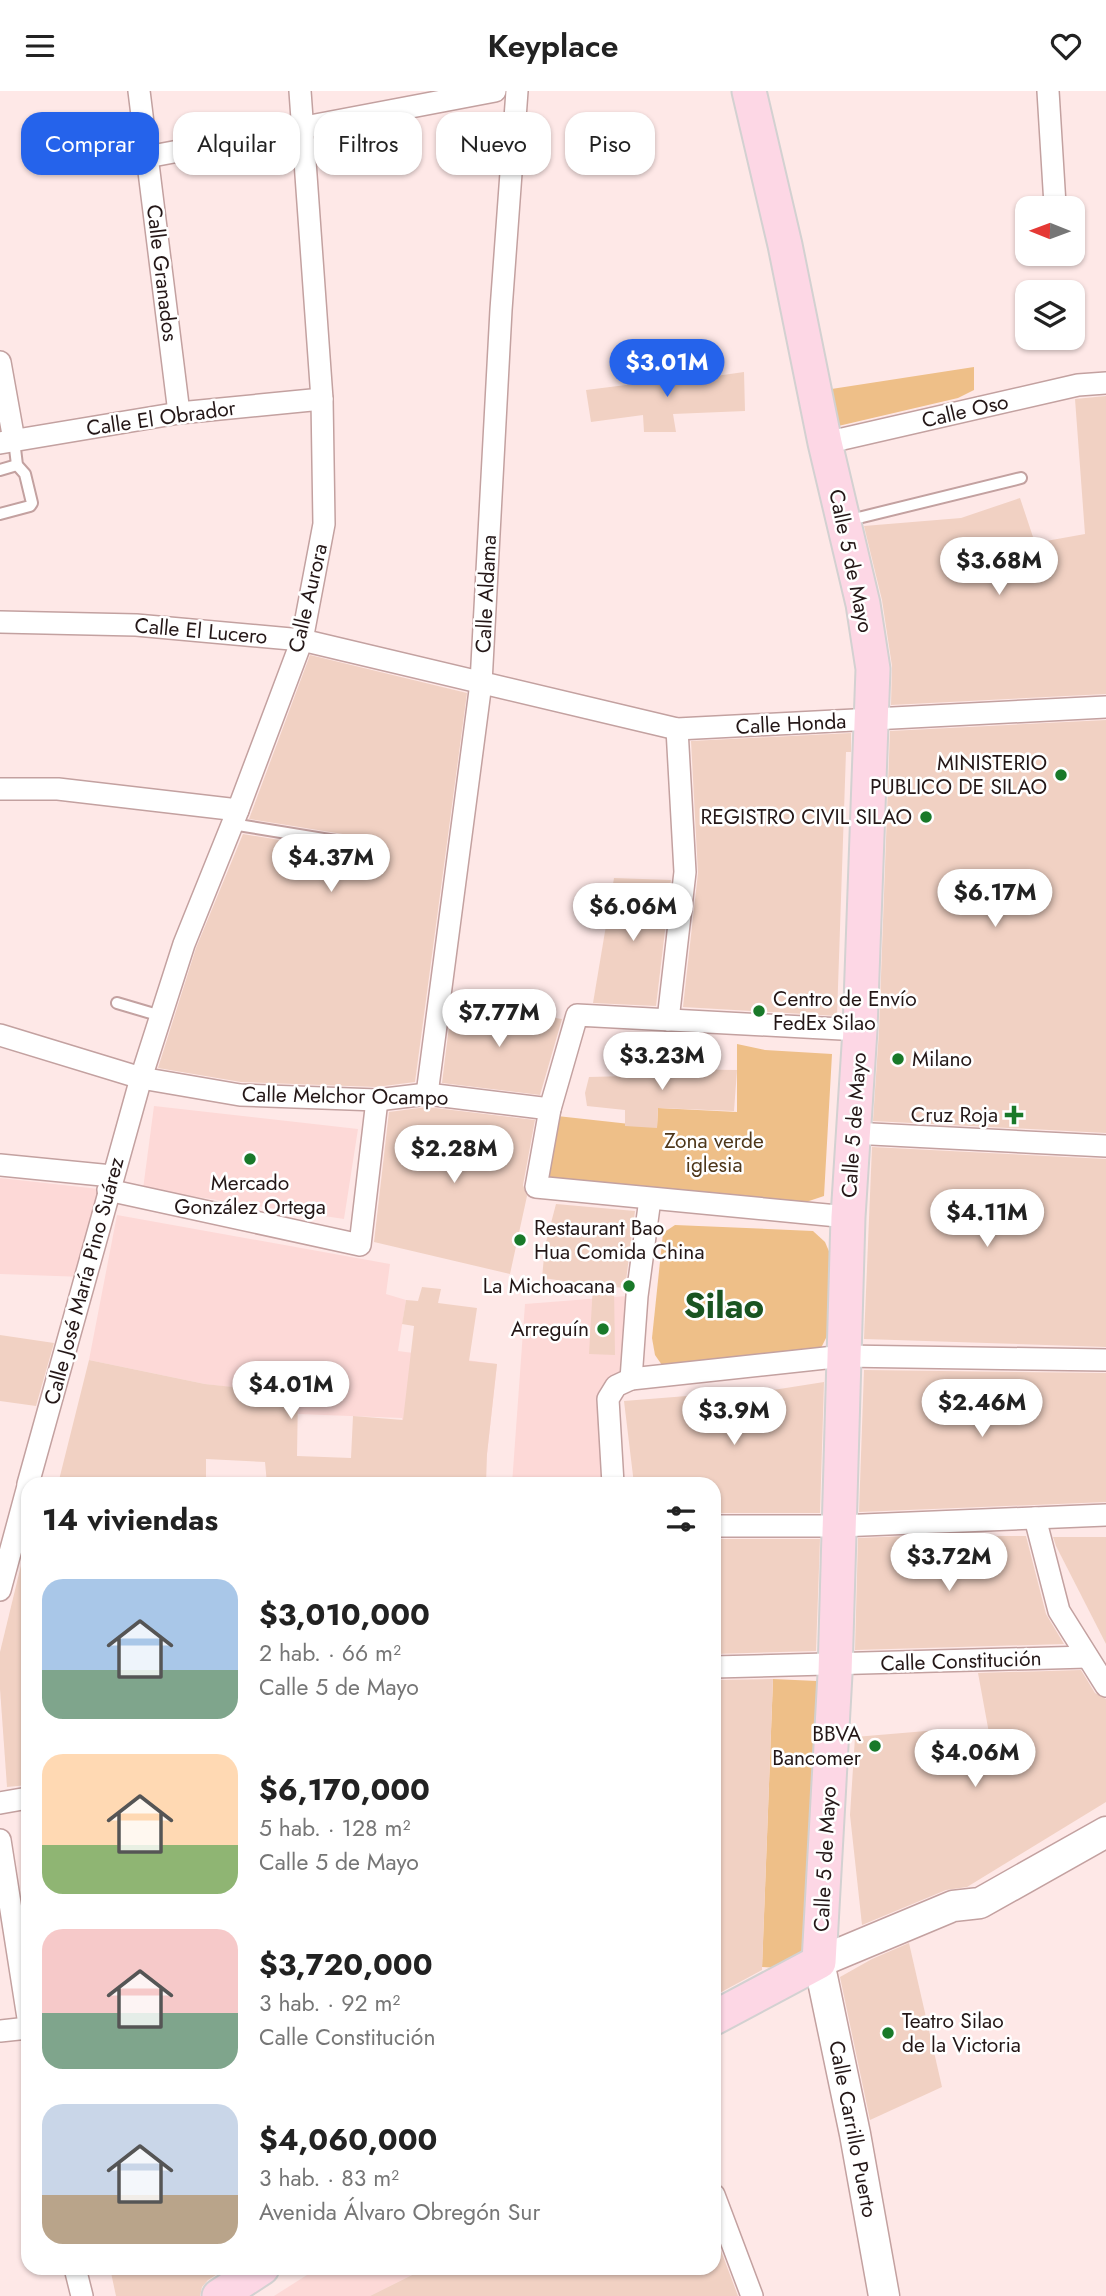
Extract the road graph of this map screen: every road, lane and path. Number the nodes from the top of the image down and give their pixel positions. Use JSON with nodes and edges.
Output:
{"nodes":[{"id":1,"x":139,"y":91,"type":"edge"},
{"id":2,"x":300,"y":91,"type":"edge"},
{"id":3,"x":495,"y":91,"type":"edge"},
{"id":4,"x":517,"y":91,"type":"edge"},
{"id":5,"x":749,"y":91,"type":"edge"},
{"id":6,"x":1048,"y":91,"type":"edge"},
{"id":7,"x":142,"y":112,"type":"edge"},
{"id":8,"x":303,"y":127,"type":"junction"},
{"id":9,"x":159,"y":155,"type":"edge"},
{"id":10,"x":150,"y":175,"type":"edge"},
{"id":11,"x":1054,"y":196,"type":"edge"},
{"id":12,"x":0,"y":362,"type":"edge"},
{"id":13,"x":1106,"y":383,"type":"edge"},
{"id":14,"x":322,"y":399,"type":"junction"},
{"id":15,"x":179,"y":413,"type":"junction"},
{"id":16,"x":7,"y":442,"type":"edge"},
{"id":17,"x":825,"y":443,"type":"junction"},
{"id":18,"x":17,"y":465,"type":"junction"},
{"id":19,"x":0,"y":470,"type":"edge"},
{"id":20,"x":1021,"y":478,"type":"dead end"},
{"id":21,"x":0,"y":514,"type":"edge"},
{"id":22,"x":844,"y":522,"type":"junction"},
{"id":23,"x":0,"y":622,"type":"edge"},
{"id":24,"x":302,"y":640,"type":"junction"},
{"id":25,"x":481,"y":683,"type":"junction"},
{"id":26,"x":1106,"y":707,"type":"edge"},
{"id":27,"x":872,"y":719,"type":"junction"},
{"id":28,"x":677,"y":729,"type":"junction"},
{"id":29,"x":0,"y":789,"type":"edge"},
{"id":30,"x":235,"y":817,"type":"junction"},
{"id":31,"x":348,"y":843,"type":"dead end"},
{"id":32,"x":117,"y":1003,"type":"dead end"},
{"id":33,"x":161,"y":1016,"type":"junction"},
{"id":34,"x":668,"y":1020,"type":"junction"},
{"id":35,"x":860,"y":1030,"type":"junction"},
{"id":36,"x":0,"y":1035,"type":"edge"},
{"id":37,"x":141,"y":1078,"type":"junction"},
{"id":38,"x":427,"y":1094,"type":"junction"},
{"id":39,"x":377,"y":1100,"type":"junction"},
{"id":40,"x":550,"y":1109,"type":"junction"},
{"id":41,"x":852,"y":1133,"type":"junction"},
{"id":42,"x":1106,"y":1146,"type":"edge"},
{"id":43,"x":0,"y":1165,"type":"edge"},
{"id":44,"x":110,"y":1183,"type":"junction"},
{"id":45,"x":650,"y":1199,"type":"junction"},
{"id":46,"x":848,"y":1217,"type":"junction"},
{"id":47,"x":844,"y":1356,"type":"junction"},
{"id":48,"x":1106,"y":1360,"type":"edge"},
{"id":49,"x":631,"y":1379,"type":"junction"},
{"id":50,"x":30,"y":1477,"type":"edge"},
{"id":51,"x":613,"y":1477,"type":"edge"},
{"id":52,"x":21,"y":1508,"type":"edge"},
{"id":53,"x":1106,"y":1515,"type":"edge"},
{"id":54,"x":1035,"y":1518,"type":"junction"},
{"id":55,"x":721,"y":1526,"type":"edge"},
{"id":56,"x":839,"y":1526,"type":"junction"},
{"id":57,"x":15,"y":1527,"type":"edge"},
{"id":58,"x":0,"y":1590,"type":"edge"},
{"id":59,"x":1087,"y":1657,"type":"junction"},
{"id":60,"x":835,"y":1665,"type":"junction"},
{"id":61,"x":721,"y":1667,"type":"edge"},
{"id":62,"x":1106,"y":1686,"type":"edge"},
{"id":63,"x":21,"y":1799,"type":"edge"},
{"id":64,"x":0,"y":1803,"type":"edge"},
{"id":65,"x":1106,"y":1809,"type":"edge"},
{"id":66,"x":1106,"y":1832,"type":"edge"},
{"id":67,"x":0,"y":1840,"type":"edge"},
{"id":68,"x":953,"y":1906,"type":"junction"},
{"id":69,"x":21,"y":1962,"type":"edge"},
{"id":70,"x":819,"y":1962,"type":"junction"},
{"id":71,"x":721,"y":2014,"type":"edge"},
{"id":72,"x":21,"y":2029,"type":"edge"},
{"id":73,"x":0,"y":2031,"type":"edge"},
{"id":74,"x":721,"y":2214,"type":"edge"},
{"id":75,"x":77,"y":2275,"type":"edge"},
{"id":76,"x":251,"y":2275,"type":"edge"},
{"id":77,"x":82,"y":2296,"type":"edge"},
{"id":78,"x":219,"y":2296,"type":"edge"},
{"id":79,"x":752,"y":2296,"type":"edge"},
{"id":80,"x":884,"y":2296,"type":"edge"}],
"edges":[{"from":1,"to":7,"type":"street","name":"Calle Granados"},
{"from":2,"to":8,"type":"street","name":"Calle Aurora"},
{"from":3,"to":8,"type":"street"},
{"from":4,"to":25,"type":"street","name":"Calle Aldama"},
{"from":5,"to":17,"type":"main road","name":"Calle 5 de Mayo"},
{"from":6,"to":11,"type":"street"},
{"from":8,"to":9,"type":"street"},
{"from":8,"to":14,"type":"street","name":"Calle Aurora"},
{"from":10,"to":15,"type":"street","name":"Calle Granados"},
{"from":12,"to":16,"type":"street"},
{"from":13,"to":17,"type":"street","name":"Calle Oso"},
{"from":14,"to":15,"type":"street","name":"Calle El Obrador"},
{"from":14,"to":24,"type":"street","name":"Calle Aurora"},
{"from":15,"to":16,"type":"street","name":"Calle El Obrador"},
{"from":16,"to":18,"type":"lane"},
{"from":17,"to":22,"type":"main road","name":"Calle 5 de Mayo"},
{"from":18,"to":19,"type":"lane"},
{"from":18,"to":21,"type":"lane"},
{"from":20,"to":22,"type":"lane"},
{"from":22,"to":27,"type":"main road","name":"Calle 5 de Mayo"},
{"from":23,"to":24,"type":"street","name":"Calle El Lucero"},
{"from":24,"to":25,"type":"street","name":"Calle El Lucero"},
{"from":24,"to":30,"type":"street","name":"Calle Aurora"},
{"from":25,"to":28,"type":"street","name":"Calle Honda"},
{"from":25,"to":38,"type":"street","name":"Calle Aldama"},
{"from":26,"to":27,"type":"street","name":"Calle Honda"},
{"from":27,"to":28,"type":"street","name":"Calle Honda"},
{"from":27,"to":35,"type":"main road","name":"Calle 5 de Mayo"},
{"from":28,"to":34,"type":"street"},
{"from":29,"to":30,"type":"street"},
{"from":30,"to":31,"type":"lane"},
{"from":30,"to":33,"type":"street","name":"Calle Aurora"},
{"from":32,"to":33,"type":"lane"},
{"from":33,"to":37,"type":"street","name":"Calle Aurora"},
{"from":34,"to":35,"type":"street"},
{"from":34,"to":40,"type":"street"},
{"from":35,"to":41,"type":"main road","name":"Calle 5 de Mayo"},
{"from":36,"to":37,"type":"street","name":"Calle Melchor Ocampo"},
{"from":37,"to":39,"type":"street","name":"Calle Melchor Ocampo"},
{"from":37,"to":44,"type":"street","name":"Calle José María Pino Suárez"},
{"from":38,"to":39,"type":"street","name":"Calle Melchor Ocampo"},
{"from":38,"to":40,"type":"street","name":"Calle Melchor Ocampo"},
{"from":39,"to":44,"type":"street"},
{"from":40,"to":45,"type":"street"},
{"from":41,"to":42,"type":"street"},
{"from":41,"to":46,"type":"main road","name":"Calle 5 de Mayo"},
{"from":43,"to":44,"type":"street"},
{"from":44,"to":50,"type":"street","name":"Calle José María Pino Suárez"},
{"from":45,"to":46,"type":"street"},
{"from":45,"to":49,"type":"street"},
{"from":46,"to":47,"type":"main road","name":"Calle 5 de Mayo"},
{"from":47,"to":48,"type":"street"},
{"from":47,"to":49,"type":"street"},
{"from":47,"to":56,"type":"main road","name":"Calle 5 de Mayo"},
{"from":49,"to":51,"type":"street"},
{"from":52,"to":57,"type":"street","name":"Calle José María Pino Suárez"},
{"from":53,"to":54,"type":"street"},
{"from":54,"to":56,"type":"street"},
{"from":54,"to":59,"type":"street"},
{"from":55,"to":56,"type":"street"},
{"from":56,"to":60,"type":"main road","name":"Calle 5 de Mayo"},
{"from":57,"to":58,"type":"street","name":"Calle José María Pino Suárez"},
{"from":59,"to":60,"type":"street","name":"Calle Constitución"},
{"from":59,"to":62,"type":"street"},
{"from":60,"to":61,"type":"street","name":"Calle Constitución"},
{"from":60,"to":70,"type":"main road","name":"Calle 5 de Mayo"},
{"from":63,"to":64,"type":"street"},
{"from":65,"to":68,"type":"street"},
{"from":66,"to":68,"type":"street"},
{"from":67,"to":69,"type":"street"},
{"from":68,"to":70,"type":"street"},
{"from":70,"to":71,"type":"main road"},
{"from":70,"to":80,"type":"street","name":"Calle Carrillo Puerto"},
{"from":72,"to":73,"type":"street"},
{"from":74,"to":79,"type":"street"},
{"from":75,"to":77,"type":"street"},
{"from":76,"to":78,"type":"main road"}]}
